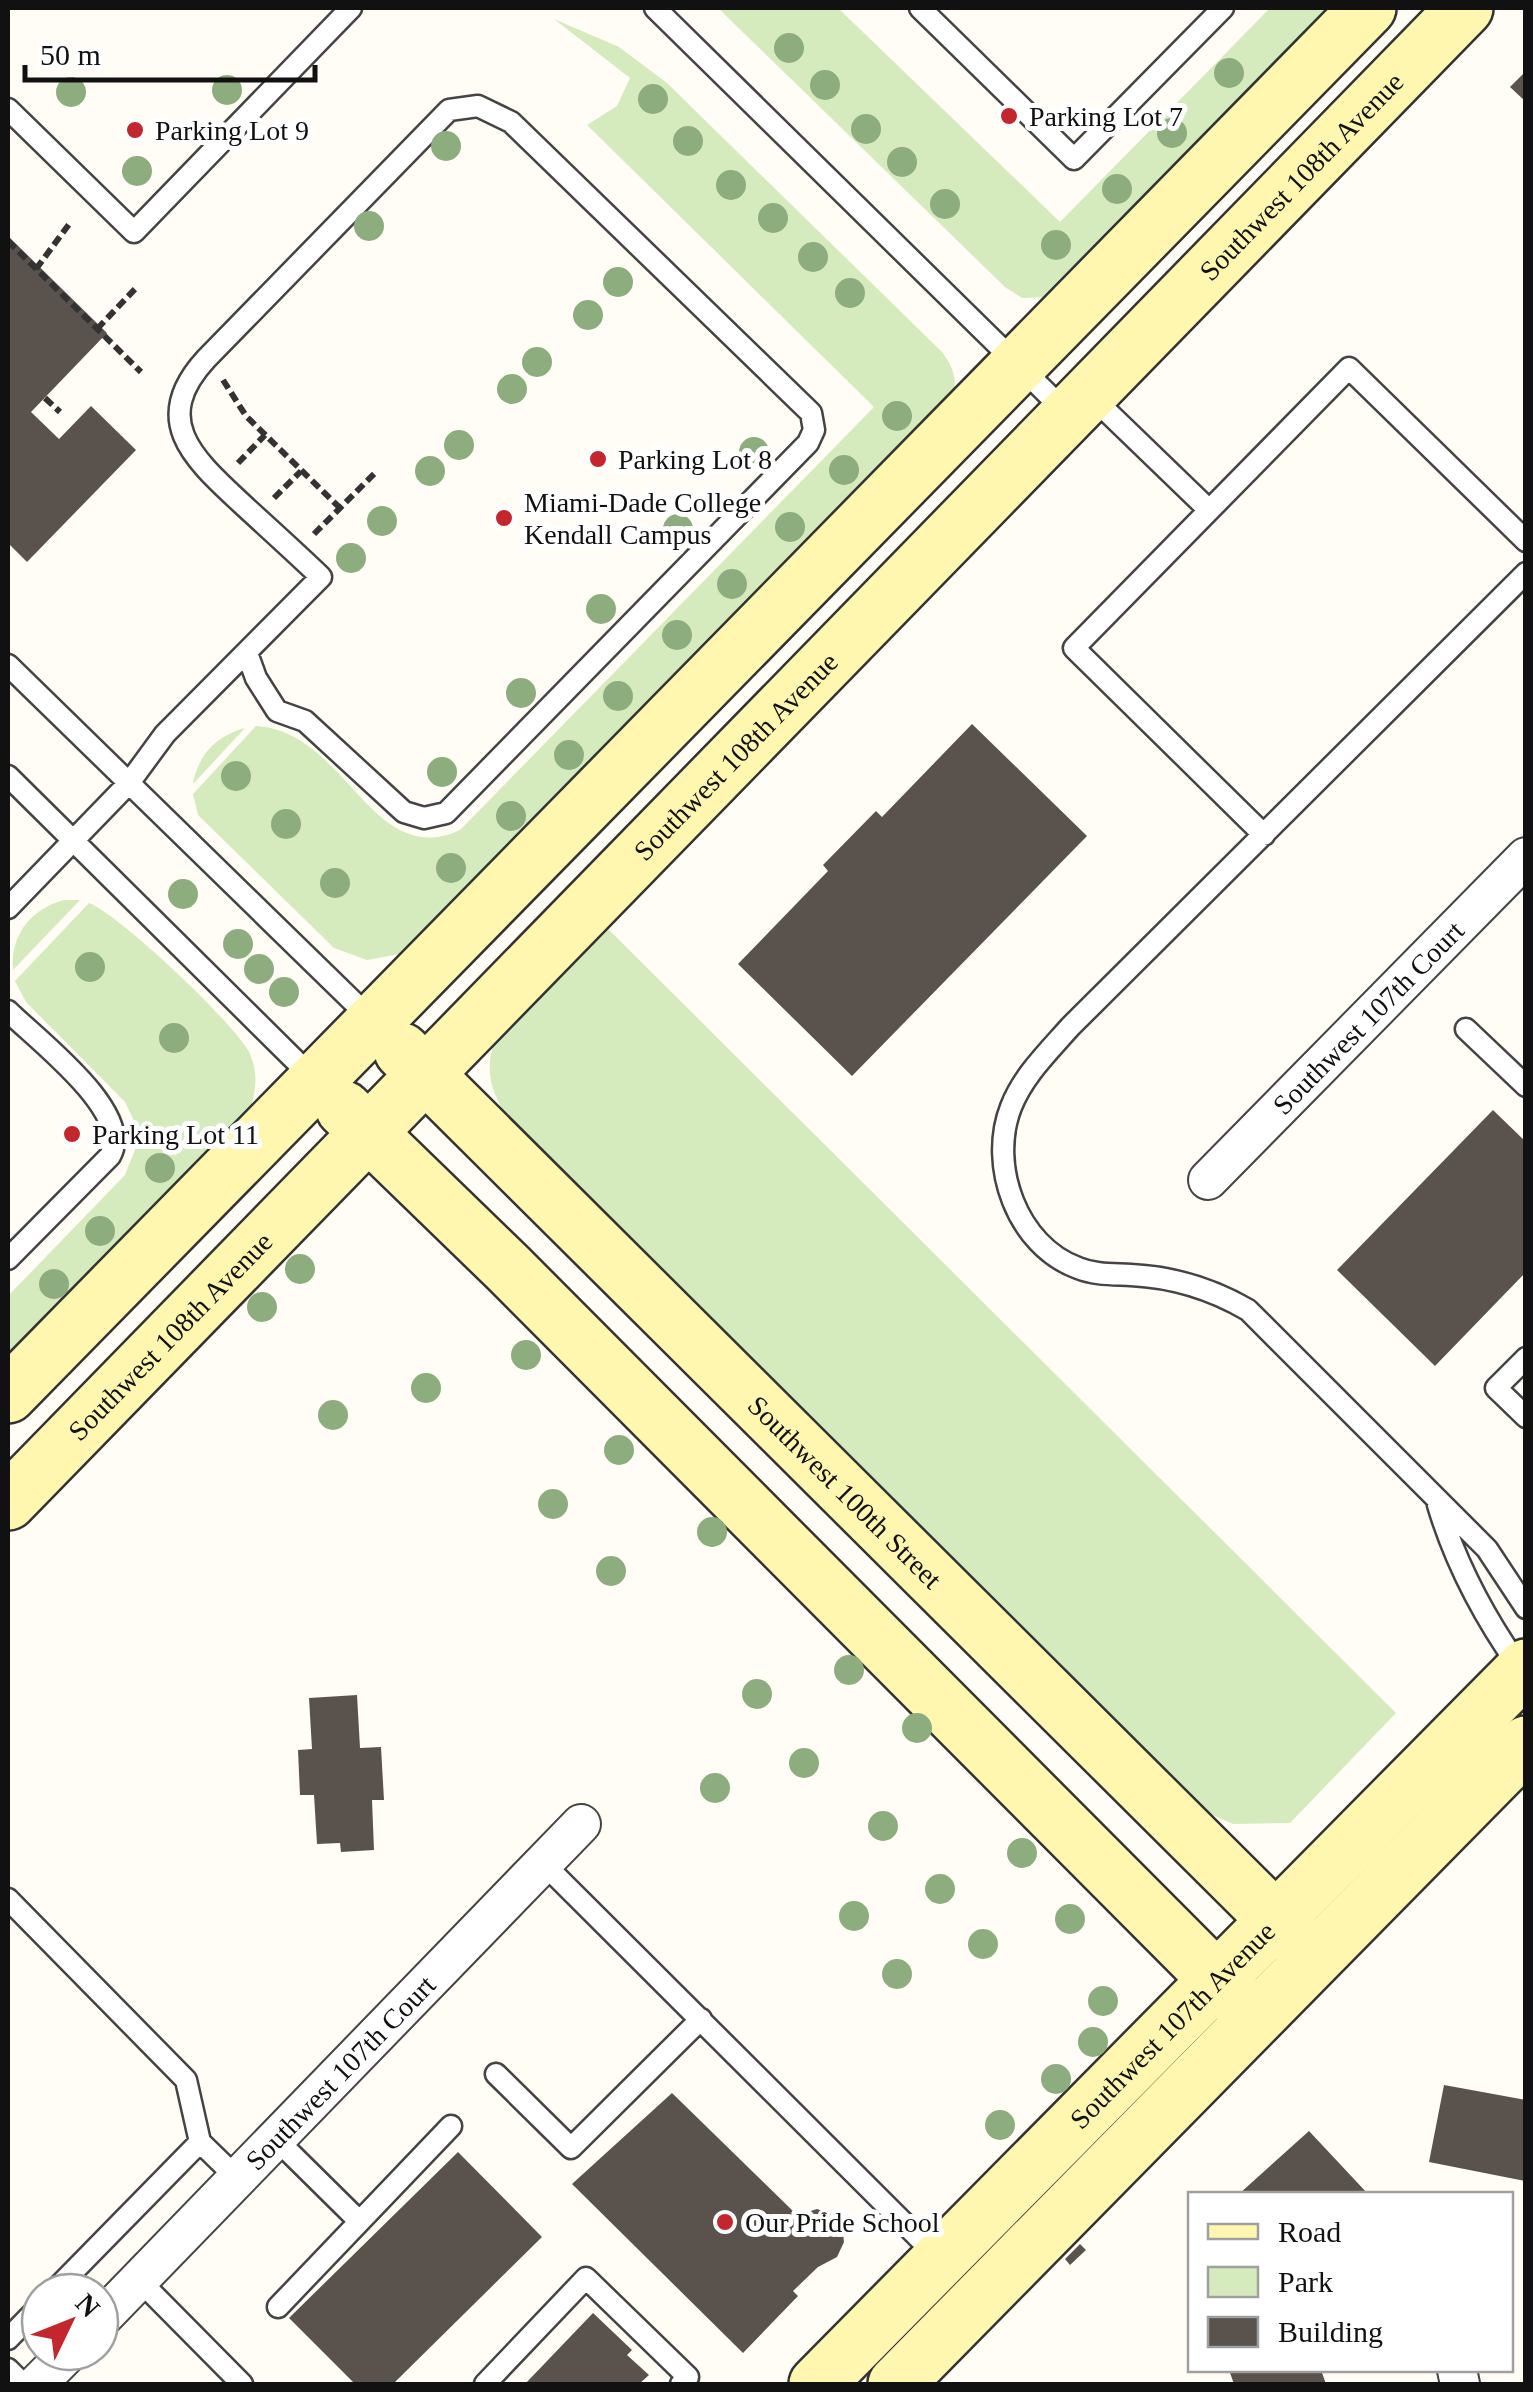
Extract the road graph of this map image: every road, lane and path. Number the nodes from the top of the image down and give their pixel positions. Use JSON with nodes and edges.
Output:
{"nodes":[{"id":1,"x":350,"y":8,"type":"edge"},
{"id":2,"x":655,"y":8,"type":"edge"},
{"id":3,"x":920,"y":8,"type":"edge"},
{"id":4,"x":1223,"y":8,"type":"edge"},
{"id":5,"x":1368,"y":8,"type":"edge"},
{"id":6,"x":1465,"y":8,"type":"edge"},
{"id":7,"x":8,"y":109,"type":"edge"},
{"id":8,"x":70,"y":223,"type":"dead end"},
{"id":9,"x":8,"y":241,"type":"edge"},
{"id":10,"x":36,"y":269,"type":"junction"},
{"id":11,"x":136,"y":288,"type":"dead end"},
{"id":12,"x":97,"y":329,"type":"junction"},
{"id":13,"x":1018,"y":365,"type":"junction"},
{"id":14,"x":217,"y":371,"type":"dead end"},
{"id":15,"x":140,"y":372,"type":"dead end"},
{"id":16,"x":45,"y":398,"type":"dead end"},
{"id":17,"x":1079,"y":404,"type":"junction"},
{"id":18,"x":60,"y":412,"type":"dead end"},
{"id":19,"x":265,"y":435,"type":"junction"},
{"id":20,"x":237,"y":464,"type":"dead end"},
{"id":21,"x":301,"y":471,"type":"junction"},
{"id":22,"x":377,"y":471,"type":"dead end"},
{"id":23,"x":274,"y":499,"type":"dead end"},
{"id":24,"x":340,"y":508,"type":"junction"},
{"id":25,"x":1209,"y":510,"type":"junction"},
{"id":26,"x":312,"y":536,"type":"dead end"},
{"id":27,"x":1526,"y":541,"type":"edge"},
{"id":28,"x":1526,"y":574,"type":"edge"},
{"id":29,"x":248,"y":653,"type":"junction"},
{"id":30,"x":8,"y":665,"type":"edge"},
{"id":31,"x":8,"y":776,"type":"edge"},
{"id":32,"x":130,"y":783,"type":"junction"},
{"id":33,"x":1264,"y":835,"type":"junction"},
{"id":34,"x":74,"y":841,"type":"junction"},
{"id":35,"x":1526,"y":856,"type":"edge"},
{"id":36,"x":8,"y":908,"type":"edge"},
{"id":37,"x":8,"y":1012,"type":"edge"},
{"id":38,"x":375,"y":1023,"type":"junction"},
{"id":39,"x":1466,"y":1028,"type":"dead end"},
{"id":40,"x":426,"y":1075,"type":"junction"},
{"id":41,"x":317,"y":1082,"type":"junction"},
{"id":42,"x":1526,"y":1086,"type":"edge"},
{"id":43,"x":368,"y":1134,"type":"junction"},
{"id":44,"x":1208,"y":1180,"type":"dead end"},
{"id":45,"x":8,"y":1259,"type":"edge"},
{"id":46,"x":1526,"y":1358,"type":"edge"},
{"id":47,"x":8,"y":1395,"type":"edge"},
{"id":48,"x":1526,"y":1416,"type":"edge"},
{"id":49,"x":8,"y":1502,"type":"edge"},
{"id":50,"x":1438,"y":1505,"type":"junction"},
{"id":51,"x":1526,"y":1608,"type":"edge"},
{"id":52,"x":1524,"y":1669,"type":"edge"},
{"id":53,"x":1526,"y":1744,"type":"edge"},
{"id":54,"x":581,"y":1824,"type":"dead end"},
{"id":55,"x":543,"y":1863,"type":"junction"},
{"id":56,"x":8,"y":1899,"type":"edge"},
{"id":57,"x":1276,"y":1919,"type":"junction"},
{"id":58,"x":1314,"y":1958,"type":"junction"},
{"id":59,"x":1236,"y":1999,"type":"junction"},
{"id":60,"x":701,"y":2019,"type":"junction"},
{"id":61,"x":496,"y":2074,"type":"dead end"},
{"id":62,"x":451,"y":2126,"type":"dead end"},
{"id":63,"x":275,"y":2138,"type":"junction"},
{"id":64,"x":200,"y":2142,"type":"junction"},
{"id":65,"x":237,"y":2178,"type":"junction"},
{"id":66,"x":360,"y":2221,"type":"junction"},
{"id":67,"x":941,"y":2260,"type":"junction"},
{"id":68,"x":73,"y":2272,"type":"edge"},
{"id":69,"x":139,"y":2280,"type":"junction"},
{"id":70,"x":120,"y":2299,"type":"edge"},
{"id":71,"x":982,"y":2299,"type":"junction"},
{"id":72,"x":278,"y":2306,"type":"dead end"},
{"id":73,"x":8,"y":2369,"type":"edge"},
{"id":74,"x":23,"y":2384,"type":"edge"},
{"id":75,"x":242,"y":2384,"type":"edge"},
{"id":76,"x":485,"y":2384,"type":"edge"},
{"id":77,"x":681,"y":2384,"type":"edge"},
{"id":78,"x":817,"y":2384,"type":"edge"},
{"id":79,"x":896,"y":2384,"type":"edge"}],
"edges":[{"from":1,"to":7,"type":"lane"},
{"from":2,"to":13,"type":"lane"},
{"from":3,"to":4,"type":"lane"},
{"from":5,"to":13,"type":"street"},
{"from":6,"to":17,"type":"street","name":"Southwest 108th Avenue"},
{"from":8,"to":10,"type":"path"},
{"from":9,"to":10,"type":"path"},
{"from":10,"to":12,"type":"path"},
{"from":11,"to":12,"type":"path"},
{"from":12,"to":15,"type":"path"},
{"from":13,"to":17,"type":"lane"},
{"from":13,"to":38,"type":"street"},
{"from":14,"to":19,"type":"path"},
{"from":16,"to":18,"type":"path"},
{"from":17,"to":25,"type":"lane"},
{"from":17,"to":40,"type":"street","name":"Southwest 108th Avenue"},
{"from":19,"to":20,"type":"path"},
{"from":19,"to":21,"type":"path"},
{"from":21,"to":23,"type":"path"},
{"from":21,"to":24,"type":"path"},
{"from":22,"to":24,"type":"path"},
{"from":24,"to":26,"type":"path"},
{"from":25,"to":27,"type":"lane"},
{"from":25,"to":33,"type":"lane"},
{"from":28,"to":33,"type":"lane"},
{"from":29,"to":29,"type":"lane"},
{"from":29,"to":32,"type":"lane"},
{"from":30,"to":32,"type":"lane"},
{"from":31,"to":34,"type":"lane"},
{"from":32,"to":34,"type":"lane"},
{"from":32,"to":38,"type":"lane"},
{"from":33,"to":50,"type":"lane"},
{"from":34,"to":36,"type":"lane"},
{"from":34,"to":41,"type":"lane"},
{"from":35,"to":44,"type":"street","name":"Southwest 107th Court"},
{"from":37,"to":45,"type":"lane"},
{"from":38,"to":40,"type":"street","name":"Southwest 100th Street"},
{"from":38,"to":41,"type":"street"},
{"from":39,"to":42,"type":"lane"},
{"from":40,"to":43,"type":"street","name":"Southwest 108th Avenue"},
{"from":40,"to":57,"type":"street","name":"Southwest 100th Street"},
{"from":41,"to":43,"type":"street"},
{"from":41,"to":47,"type":"street"},
{"from":43,"to":49,"type":"street","name":"Southwest 108th Avenue"},
{"from":43,"to":59,"type":"street"},
{"from":46,"to":48,"type":"lane"},
{"from":50,"to":51,"type":"lane"},
{"from":50,"to":52,"type":"lane"},
{"from":52,"to":57,"type":"street","name":"Southwest 107th Avenue"},
{"from":53,"to":58,"type":"street","name":"Southwest 107th Avenue"},
{"from":54,"to":55,"type":"street","name":"Southwest 107th Court"},
{"from":55,"to":60,"type":"lane"},
{"from":55,"to":63,"type":"street","name":"Southwest 107th Court"},
{"from":56,"to":64,"type":"lane"},
{"from":57,"to":58,"type":"street","name":"Southwest 100th Street"},
{"from":57,"to":59,"type":"street","name":"Southwest 107th Avenue"},
{"from":58,"to":59,"type":"street","name":"Southwest 107th Avenue"},
{"from":59,"to":67,"type":"street","name":"Southwest 107th Avenue"},
{"from":59,"to":71,"type":"street","name":"Southwest 107th Avenue"},
{"from":60,"to":61,"type":"lane"},
{"from":60,"to":67,"type":"lane"},
{"from":62,"to":66,"type":"lane"},
{"from":63,"to":65,"type":"street","name":"Southwest 107th Court"},
{"from":63,"to":66,"type":"lane"},
{"from":64,"to":65,"type":"lane"},
{"from":64,"to":68,"type":"lane"},
{"from":65,"to":69,"type":"street","name":"Southwest 107th Court"},
{"from":66,"to":72,"type":"lane"},
{"from":67,"to":71,"type":"street"},
{"from":67,"to":78,"type":"street","name":"Southwest 107th Avenue"},
{"from":69,"to":70,"type":"street","name":"Southwest 107th Court"},
{"from":69,"to":75,"type":"lane"},
{"from":71,"to":79,"type":"street","name":"Southwest 107th Avenue"},
{"from":73,"to":74,"type":"lane"},
{"from":76,"to":77,"type":"lane"}]}
